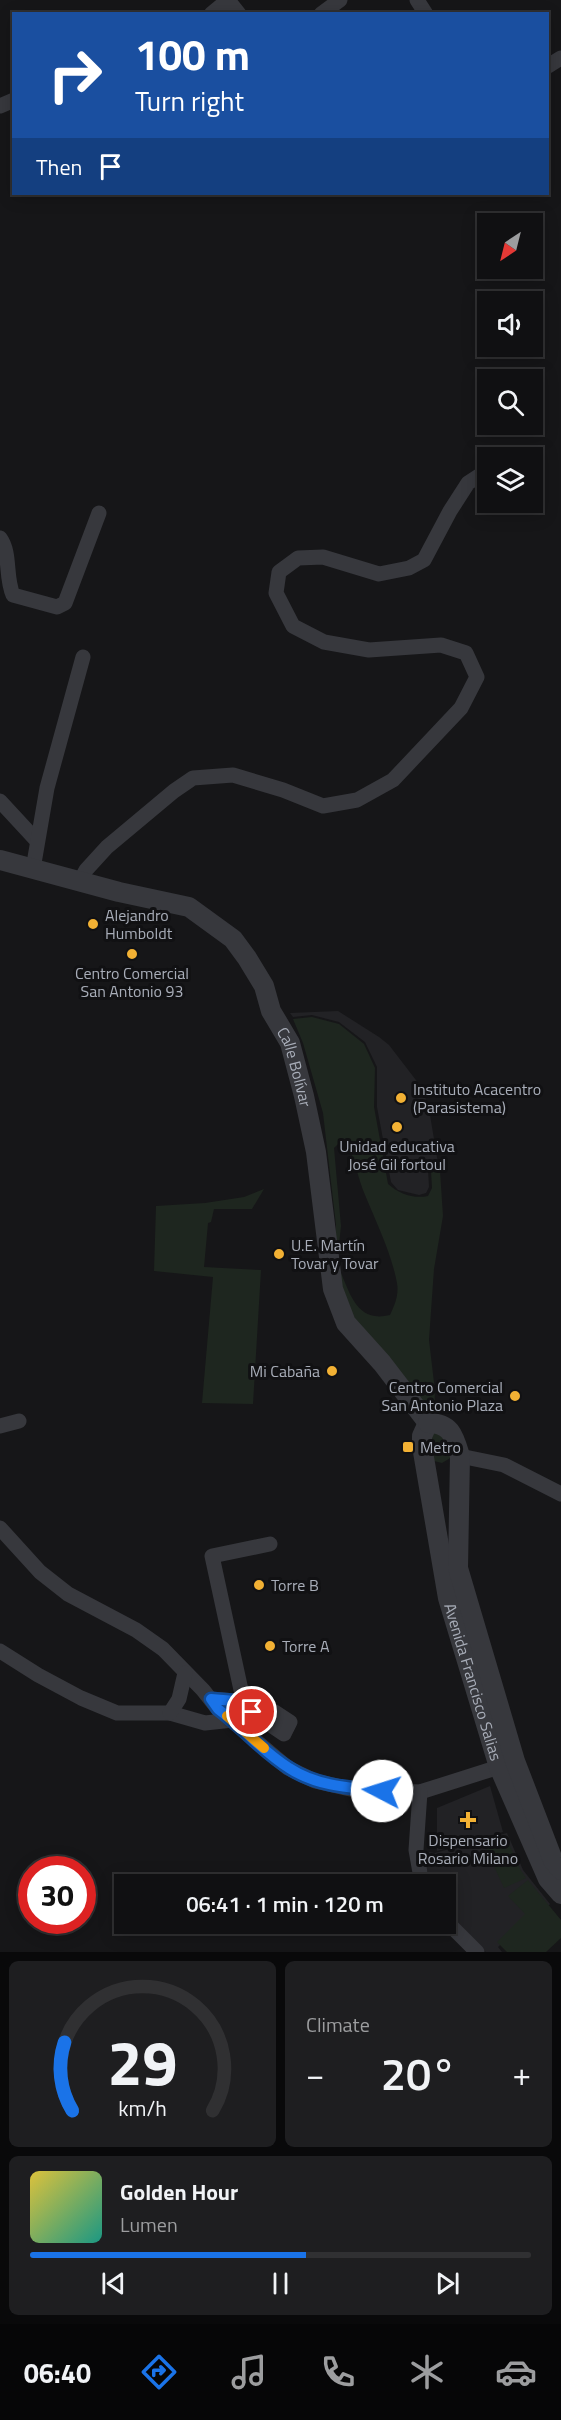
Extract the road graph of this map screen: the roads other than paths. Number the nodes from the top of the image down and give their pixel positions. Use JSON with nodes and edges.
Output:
{"nodes":[{"id":1,"x":228,"y":0,"type":"edge"},
{"id":2,"x":340,"y":0,"type":"edge"},
{"id":3,"x":213,"y":12,"type":"edge"},
{"id":4,"x":324,"y":12,"type":"edge"},
{"id":5,"x":477,"y":477,"type":"edge"},
{"id":6,"x":99,"y":513,"type":"dead end"},
{"id":7,"x":0,"y":538,"type":"edge"},
{"id":8,"x":83,"y":657,"type":"dead end"},
{"id":9,"x":0,"y":801,"type":"edge"},
{"id":10,"x":37,"y":841,"type":"junction"},
{"id":11,"x":0,"y":860,"type":"edge"},
{"id":12,"x":33,"y":869,"type":"junction"},
{"id":13,"x":80,"y":881,"type":"junction"},
{"id":14,"x":19,"y":1421,"type":"dead end"},
{"id":15,"x":428,"y":1423,"type":"junction"},
{"id":16,"x":0,"y":1426,"type":"edge"},
{"id":17,"x":459,"y":1451,"type":"junction"},
{"id":18,"x":424,"y":1456,"type":"junction"},
{"id":19,"x":561,"y":1494,"type":"edge"},
{"id":20,"x":0,"y":1528,"type":"edge"},
{"id":21,"x":270,"y":1544,"type":"dead end"},
{"id":22,"x":0,"y":1651,"type":"edge"},
{"id":23,"x":185,"y":1673,"type":"junction"},
{"id":24,"x":211,"y":1699,"type":"junction"},
{"id":25,"x":170,"y":1713,"type":"junction"},
{"id":26,"x":233,"y":1720,"type":"junction"},
{"id":27,"x":499,"y":1767,"type":"junction"},
{"id":28,"x":420,"y":1792,"type":"junction"},
{"id":29,"x":561,"y":1870,"type":"edge"},
{"id":30,"x":420,"y":1874,"type":"edge"},
{"id":31,"x":561,"y":1894,"type":"edge"},
{"id":32,"x":456,"y":1931,"type":"edge"},
{"id":33,"x":477,"y":1952,"type":"edge"}],
"edges":[{"from":1,"to":3,"type":"street"},
{"from":2,"to":4,"type":"street"},
{"from":5,"to":13,"type":"street"},
{"from":6,"to":7,"type":"street"},
{"from":8,"to":10,"type":"street"},
{"from":9,"to":10,"type":"street"},
{"from":10,"to":12,"type":"street"},
{"from":11,"to":12,"type":"street","name":"Calle Bolívar"},
{"from":12,"to":13,"type":"street","name":"Calle Bolívar"},
{"from":13,"to":15,"type":"street","name":"Calle Bolívar"},
{"from":14,"to":16,"type":"street"},
{"from":15,"to":17,"type":"street"},
{"from":15,"to":18,"type":"street"},
{"from":17,"to":18,"type":"street"},
{"from":17,"to":19,"type":"street"},
{"from":17,"to":29,"type":"street","name":"Avenida Francisco Salias"},
{"from":18,"to":27,"type":"street","name":"Avenida Francisco Salias"},
{"from":20,"to":23,"type":"street"},
{"from":21,"to":24,"type":"street"},
{"from":22,"to":25,"type":"street"},
{"from":23,"to":24,"type":"street"},
{"from":23,"to":25,"type":"street"},
{"from":24,"to":26,"type":"street"},
{"from":25,"to":26,"type":"street"},
{"from":26,"to":28,"type":"street"},
{"from":27,"to":28,"type":"street"},
{"from":27,"to":31,"type":"street","name":"Avenida Francisco Salias"},
{"from":28,"to":30,"type":"street"},
{"from":32,"to":33,"type":"street"}]}
